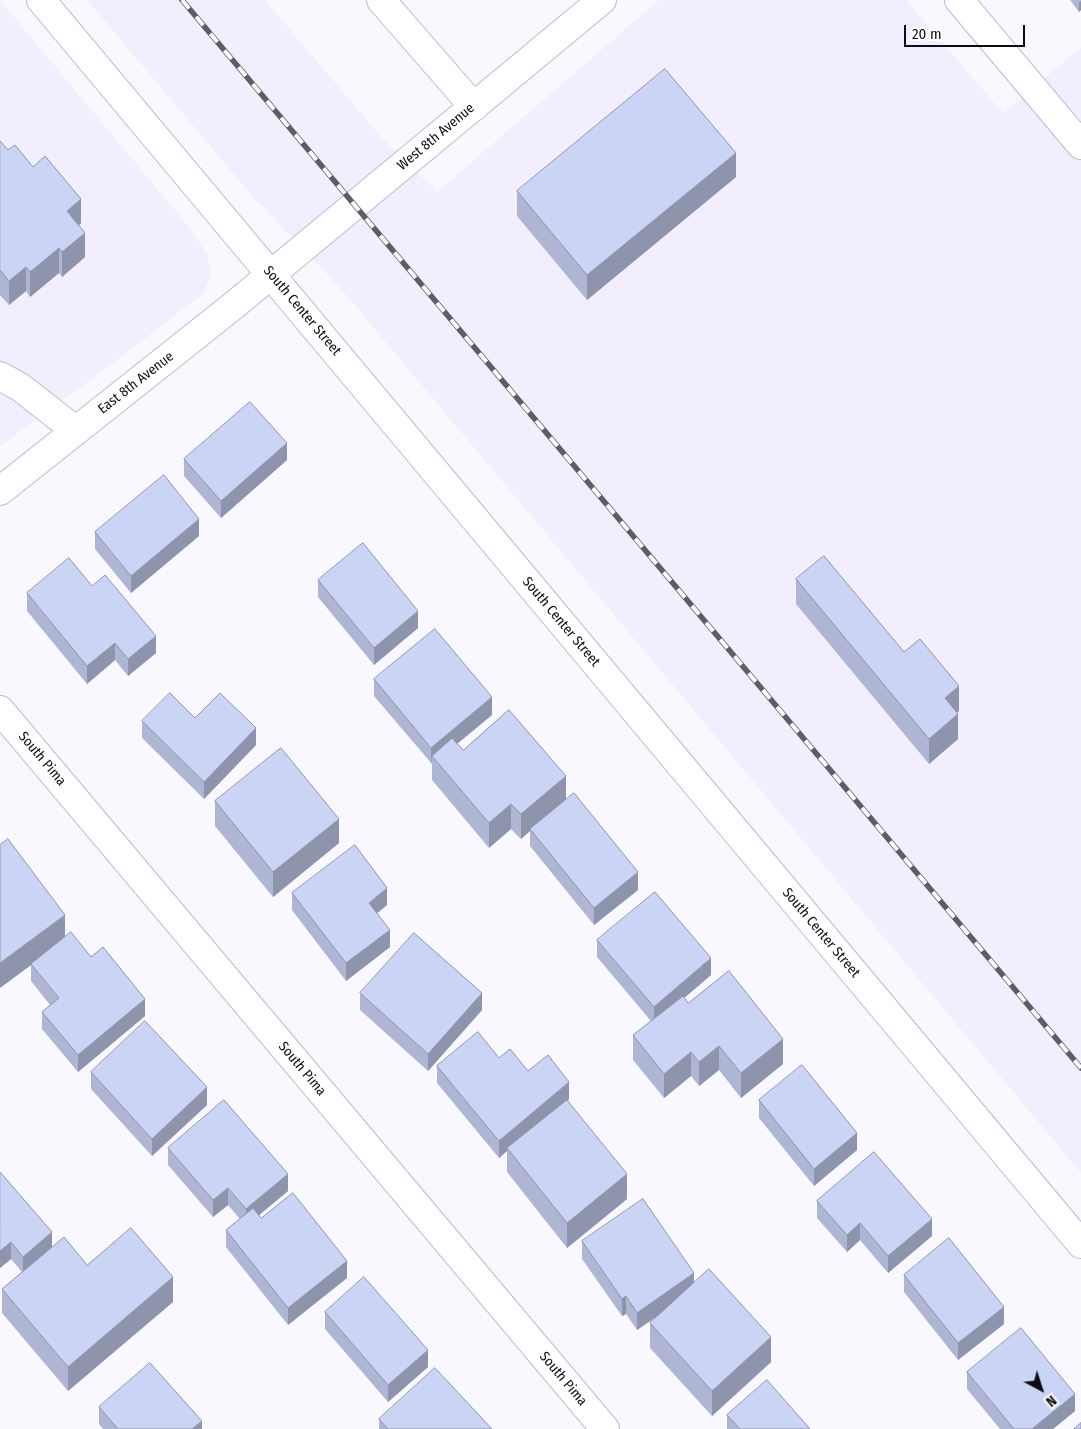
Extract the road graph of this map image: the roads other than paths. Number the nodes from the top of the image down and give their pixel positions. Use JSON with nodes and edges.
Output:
{"nodes":[{"id":1,"x":40,"y":0,"type":"edge"},
{"id":2,"x":381,"y":0,"type":"edge"},
{"id":3,"x":602,"y":0,"type":"edge"},
{"id":4,"x":959,"y":0,"type":"edge"},
{"id":5,"x":474,"y":107,"type":"junction"},
{"id":6,"x":1081,"y":145,"type":"edge"},
{"id":7,"x":270,"y":274,"type":"junction"},
{"id":8,"x":0,"y":376,"type":"edge"},
{"id":9,"x":75,"y":430,"type":"junction"},
{"id":10,"x":0,"y":491,"type":"edge"},
{"id":11,"x":0,"y":710,"type":"edge"},
{"id":12,"x":1081,"y":1244,"type":"edge"},
{"id":13,"x":605,"y":1429,"type":"edge"}],
"edges":[{"from":1,"to":7,"type":"street","name":"South Center Street"},
{"from":2,"to":5,"type":"street"},
{"from":3,"to":5,"type":"street","name":"West 8th Avenue"},
{"from":4,"to":6,"type":"street"},
{"from":5,"to":7,"type":"street","name":"West 8th Avenue"},
{"from":7,"to":9,"type":"street","name":"East 8th Avenue"},
{"from":7,"to":12,"type":"street","name":"South Center Street"},
{"from":8,"to":9,"type":"street"},
{"from":9,"to":10,"type":"street","name":"East 8th Avenue"},
{"from":11,"to":13,"type":"street","name":"South Pima"}]}
